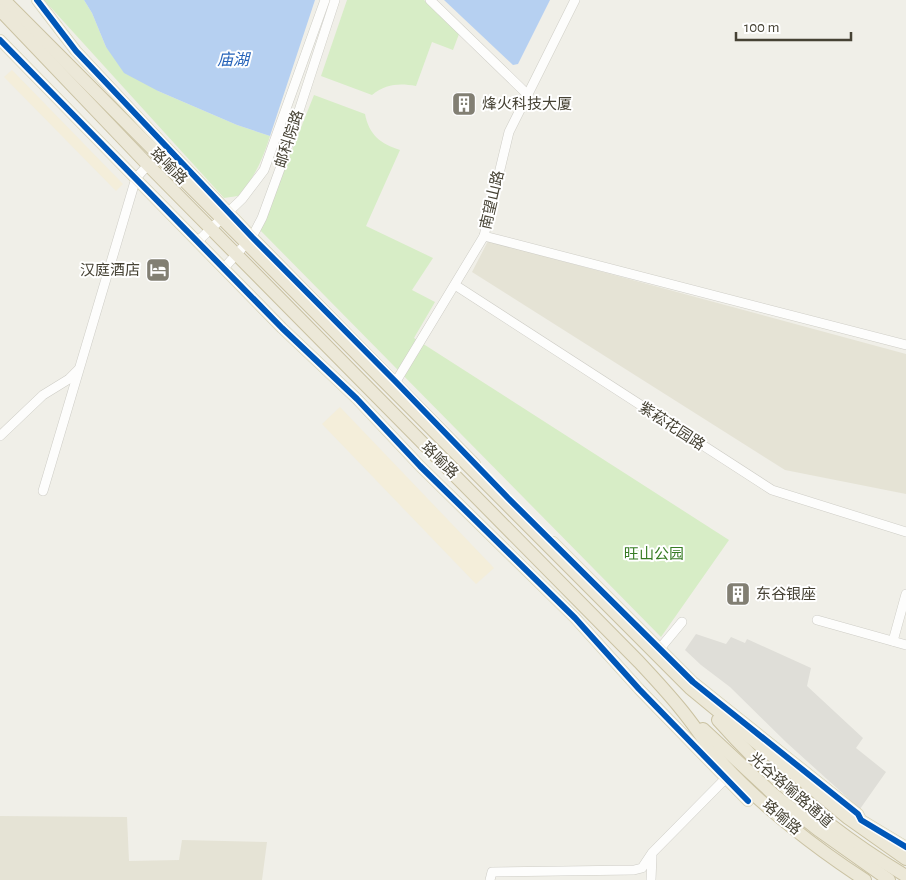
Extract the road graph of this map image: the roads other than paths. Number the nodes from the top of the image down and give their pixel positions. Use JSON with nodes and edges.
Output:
{"nodes":[{"id":1,"x":4,"y":0,"type":"edge"},
{"id":2,"x":37,"y":0,"type":"edge"},
{"id":3,"x":325,"y":0,"type":"edge"},
{"id":4,"x":335,"y":0,"type":"edge"},
{"id":5,"x":430,"y":0,"type":"edge"},
{"id":6,"x":575,"y":0,"type":"edge"},
{"id":7,"x":0,"y":10,"type":"edge"},
{"id":8,"x":0,"y":40,"type":"edge"},
{"id":9,"x":528,"y":95,"type":"junction"},
{"id":10,"x":148,"y":165,"type":"junction"},
{"id":11,"x":136,"y":178,"type":"junction"},
{"id":12,"x":225,"y":215,"type":"junction"},
{"id":13,"x":211,"y":229,"type":"junction"},
{"id":14,"x":484,"y":236,"type":"junction"},
{"id":15,"x":249,"y":240,"type":"junction"},
{"id":16,"x":198,"y":241,"type":"junction"},
{"id":17,"x":236,"y":254,"type":"junction"},
{"id":18,"x":224,"y":268,"type":"junction"},
{"id":19,"x":454,"y":285,"type":"junction"},
{"id":20,"x":906,"y":345,"type":"edge"},
{"id":21,"x":80,"y":368,"type":"junction"},
{"id":22,"x":394,"y":386,"type":"junction"},
{"id":23,"x":0,"y":436,"type":"edge"},
{"id":24,"x":43,"y":491,"type":"dead end"},
{"id":25,"x":906,"y":532,"type":"edge"},
{"id":26,"x":906,"y":594,"type":"edge"},
{"id":27,"x":817,"y":620,"type":"dead end"},
{"id":28,"x":682,"y":622,"type":"dead end"},
{"id":29,"x":893,"y":641,"type":"junction"},
{"id":30,"x":906,"y":644,"type":"edge"},
{"id":31,"x":658,"y":651,"type":"junction"},
{"id":32,"x":690,"y":688,"type":"junction"},
{"id":33,"x":680,"y":708,"type":"junction"},
{"id":34,"x":729,"y":775,"type":"junction"},
{"id":35,"x":748,"y":801,"type":"dead end"},
{"id":36,"x":906,"y":847,"type":"edge"},
{"id":37,"x":652,"y":853,"type":"junction"},
{"id":38,"x":906,"y":859,"type":"edge"},
{"id":39,"x":906,"y":876,"type":"edge"},
{"id":40,"x":490,"y":880,"type":"edge"},
{"id":41,"x":651,"y":880,"type":"edge"},
{"id":42,"x":866,"y":880,"type":"edge"},
{"id":43,"x":890,"y":880,"type":"edge"}],
"edges":[{"from":1,"to":12,"type":"highway","name":"珞喻路"},
{"from":2,"to":12,"type":"main road"},
{"from":3,"to":12,"type":"street"},
{"from":4,"to":15,"type":"street","name":"邮科院路"},
{"from":5,"to":9,"type":"street"},
{"from":6,"to":9,"type":"street","name":"南望山路"},
{"from":7,"to":10,"type":"highway","name":"珞喻路"},
{"from":8,"to":11,"type":"main road"},
{"from":9,"to":14,"type":"street","name":"南望山路"},
{"from":10,"to":11,"type":"street"},
{"from":10,"to":13,"type":"highway","name":"珞喻路"},
{"from":11,"to":16,"type":"main road"},
{"from":11,"to":21,"type":"street"},
{"from":12,"to":13,"type":"street"},
{"from":12,"to":15,"type":"highway","name":"珞喻路"},
{"from":13,"to":16,"type":"street"},
{"from":13,"to":17,"type":"highway","name":"珞喻路"},
{"from":14,"to":19,"type":"street","name":"南望山路"},
{"from":14,"to":20,"type":"street"},
{"from":15,"to":17,"type":"street","name":"邮科院路"},
{"from":15,"to":22,"type":"highway","name":"珞喻路"},
{"from":16,"to":18,"type":"main road"},
{"from":17,"to":18,"type":"street","name":"邮科院路"},
{"from":17,"to":33,"type":"highway","name":"珞喻路"},
{"from":18,"to":34,"type":"main road"},
{"from":19,"to":22,"type":"street","name":"南望山路"},
{"from":19,"to":25,"type":"street","name":"紫菘花园路"},
{"from":21,"to":23,"type":"street"},
{"from":21,"to":24,"type":"street"},
{"from":22,"to":31,"type":"highway","name":"珞喻路"},
{"from":26,"to":29,"type":"street"},
{"from":27,"to":29,"type":"street"},
{"from":28,"to":31,"type":"street"},
{"from":29,"to":30,"type":"street"},
{"from":31,"to":32,"type":"highway","name":"珞喻路"},
{"from":31,"to":36,"type":"main road"},
{"from":32,"to":38,"type":"highway","name":"珞喻路"},
{"from":32,"to":39,"type":"highway","name":"光谷珞喻路通道"},
{"from":33,"to":34,"type":"highway","name":"珞喻路"},
{"from":33,"to":43,"type":"highway","name":"光谷珞喻路通道"},
{"from":34,"to":35,"type":"main road"},
{"from":34,"to":37,"type":"street"},
{"from":34,"to":42,"type":"highway","name":"珞喻路"},
{"from":37,"to":40,"type":"street"},
{"from":37,"to":41,"type":"street"}]}
